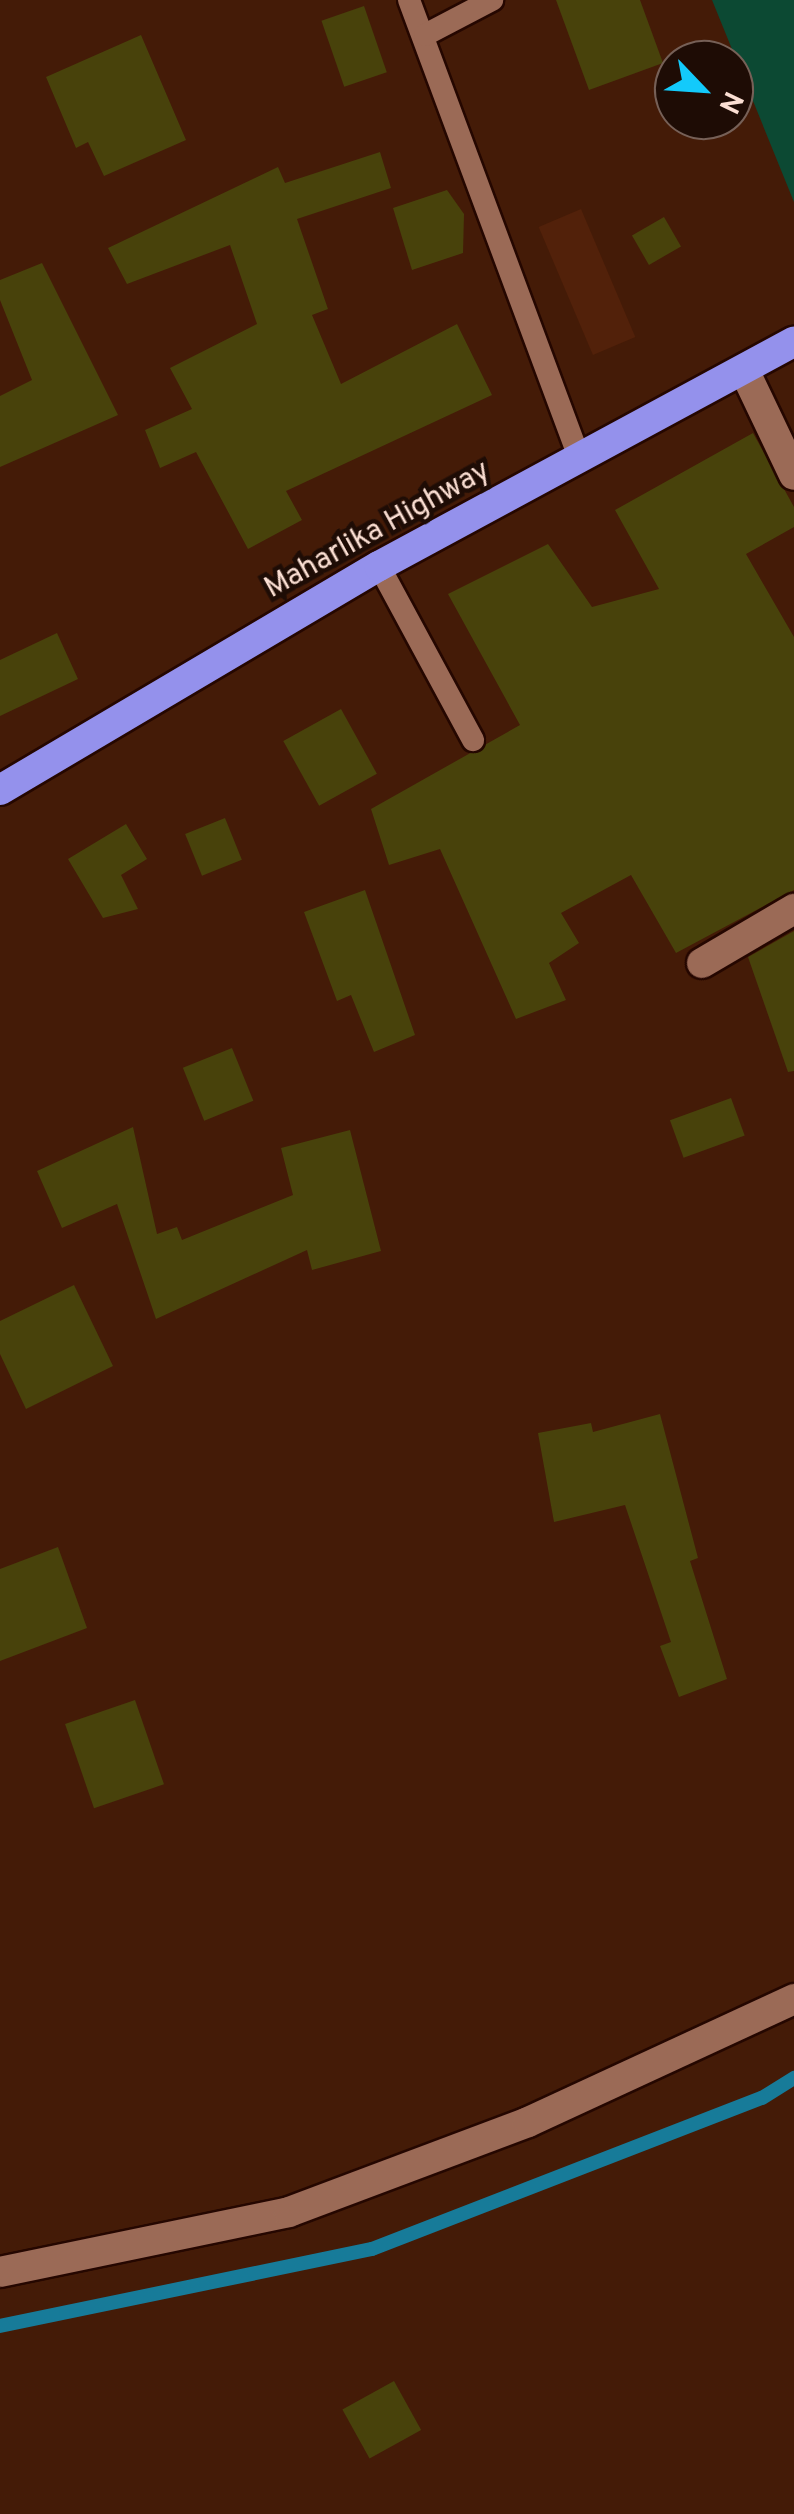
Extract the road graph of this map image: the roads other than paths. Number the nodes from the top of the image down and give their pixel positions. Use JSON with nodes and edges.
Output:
{"nodes":[{"id":1,"x":410,"y":0,"type":"edge"},
{"id":2,"x":492,"y":0,"type":"edge"},
{"id":3,"x":425,"y":35,"type":"junction"},
{"id":4,"x":794,"y":342,"type":"edge"},
{"id":5,"x":744,"y":370,"type":"junction"},
{"id":6,"x":580,"y":461,"type":"junction"},
{"id":7,"x":794,"y":475,"type":"edge"},
{"id":8,"x":380,"y":566,"type":"junction"},
{"id":9,"x":474,"y":740,"type":"dead end"},
{"id":10,"x":0,"y":790,"type":"edge"},
{"id":11,"x":794,"y":909,"type":"edge"},
{"id":12,"x":702,"y":963,"type":"dead end"},
{"id":13,"x":794,"y":1999,"type":"edge"},
{"id":14,"x":0,"y":2272,"type":"edge"}],
"edges":[{"from":1,"to":3,"type":"lane"},
{"from":2,"to":3,"type":"lane"},
{"from":3,"to":6,"type":"lane"},
{"from":4,"to":5,"type":"highway","name":"Maharlika Highway"},
{"from":5,"to":6,"type":"highway","name":"Maharlika Highway"},
{"from":5,"to":7,"type":"street"},
{"from":6,"to":8,"type":"highway","name":"Maharlika Highway"},
{"from":8,"to":9,"type":"lane"},
{"from":8,"to":10,"type":"highway","name":"Maharlika Highway"},
{"from":11,"to":12,"type":"street"},
{"from":13,"to":14,"type":"street"}]}
